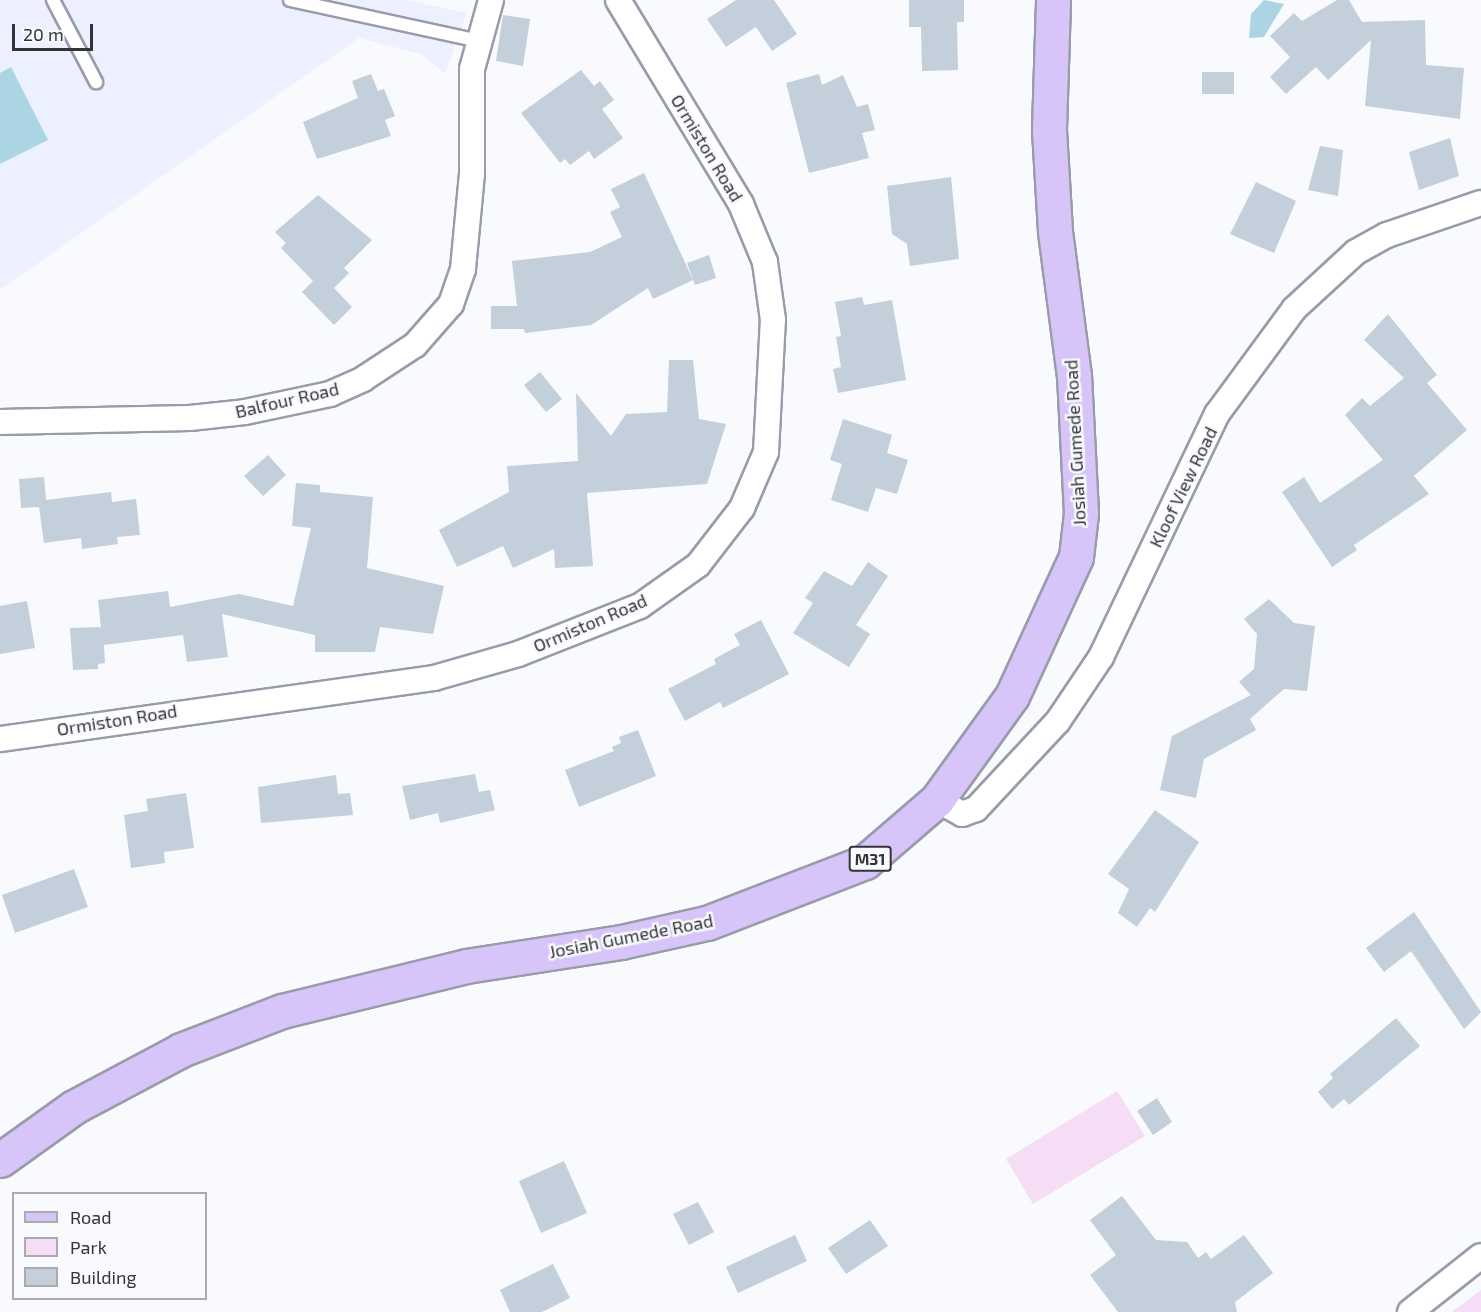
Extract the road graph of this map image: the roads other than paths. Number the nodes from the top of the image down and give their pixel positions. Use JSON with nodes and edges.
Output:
{"nodes":[{"id":1,"x":53,"y":0,"type":"edge"},
{"id":2,"x":290,"y":0,"type":"edge"},
{"id":3,"x":491,"y":0,"type":"edge"},
{"id":4,"x":618,"y":0,"type":"edge"},
{"id":5,"x":1053,"y":0,"type":"edge"},
{"id":6,"x":480,"y":41,"type":"junction"},
{"id":7,"x":96,"y":82,"type":"dead end"},
{"id":8,"x":1481,"y":204,"type":"edge"},
{"id":9,"x":0,"y":422,"type":"edge"},
{"id":10,"x":0,"y":739,"type":"edge"},
{"id":11,"x":937,"y":800,"type":"junction"},
{"id":12,"x":0,"y":1160,"type":"edge"},
{"id":13,"x":1481,"y":1256,"type":"edge"},
{"id":14,"x":1410,"y":1312,"type":"edge"}],
"edges":[{"from":1,"to":7,"type":"lane"},
{"from":2,"to":6,"type":"lane"},
{"from":3,"to":6,"type":"street","name":"Balfour Road"},
{"from":4,"to":10,"type":"street","name":"Ormiston Road"},
{"from":5,"to":11,"type":"main road","name":"Josiah Gumede Road","number":"M31"},
{"from":6,"to":9,"type":"street","name":"Balfour Road"},
{"from":8,"to":11,"type":"street","name":"Kloof View Road"},
{"from":11,"to":12,"type":"main road","name":"Josiah Gumede Road","number":"M31"},
{"from":13,"to":14,"type":"street"}]}
